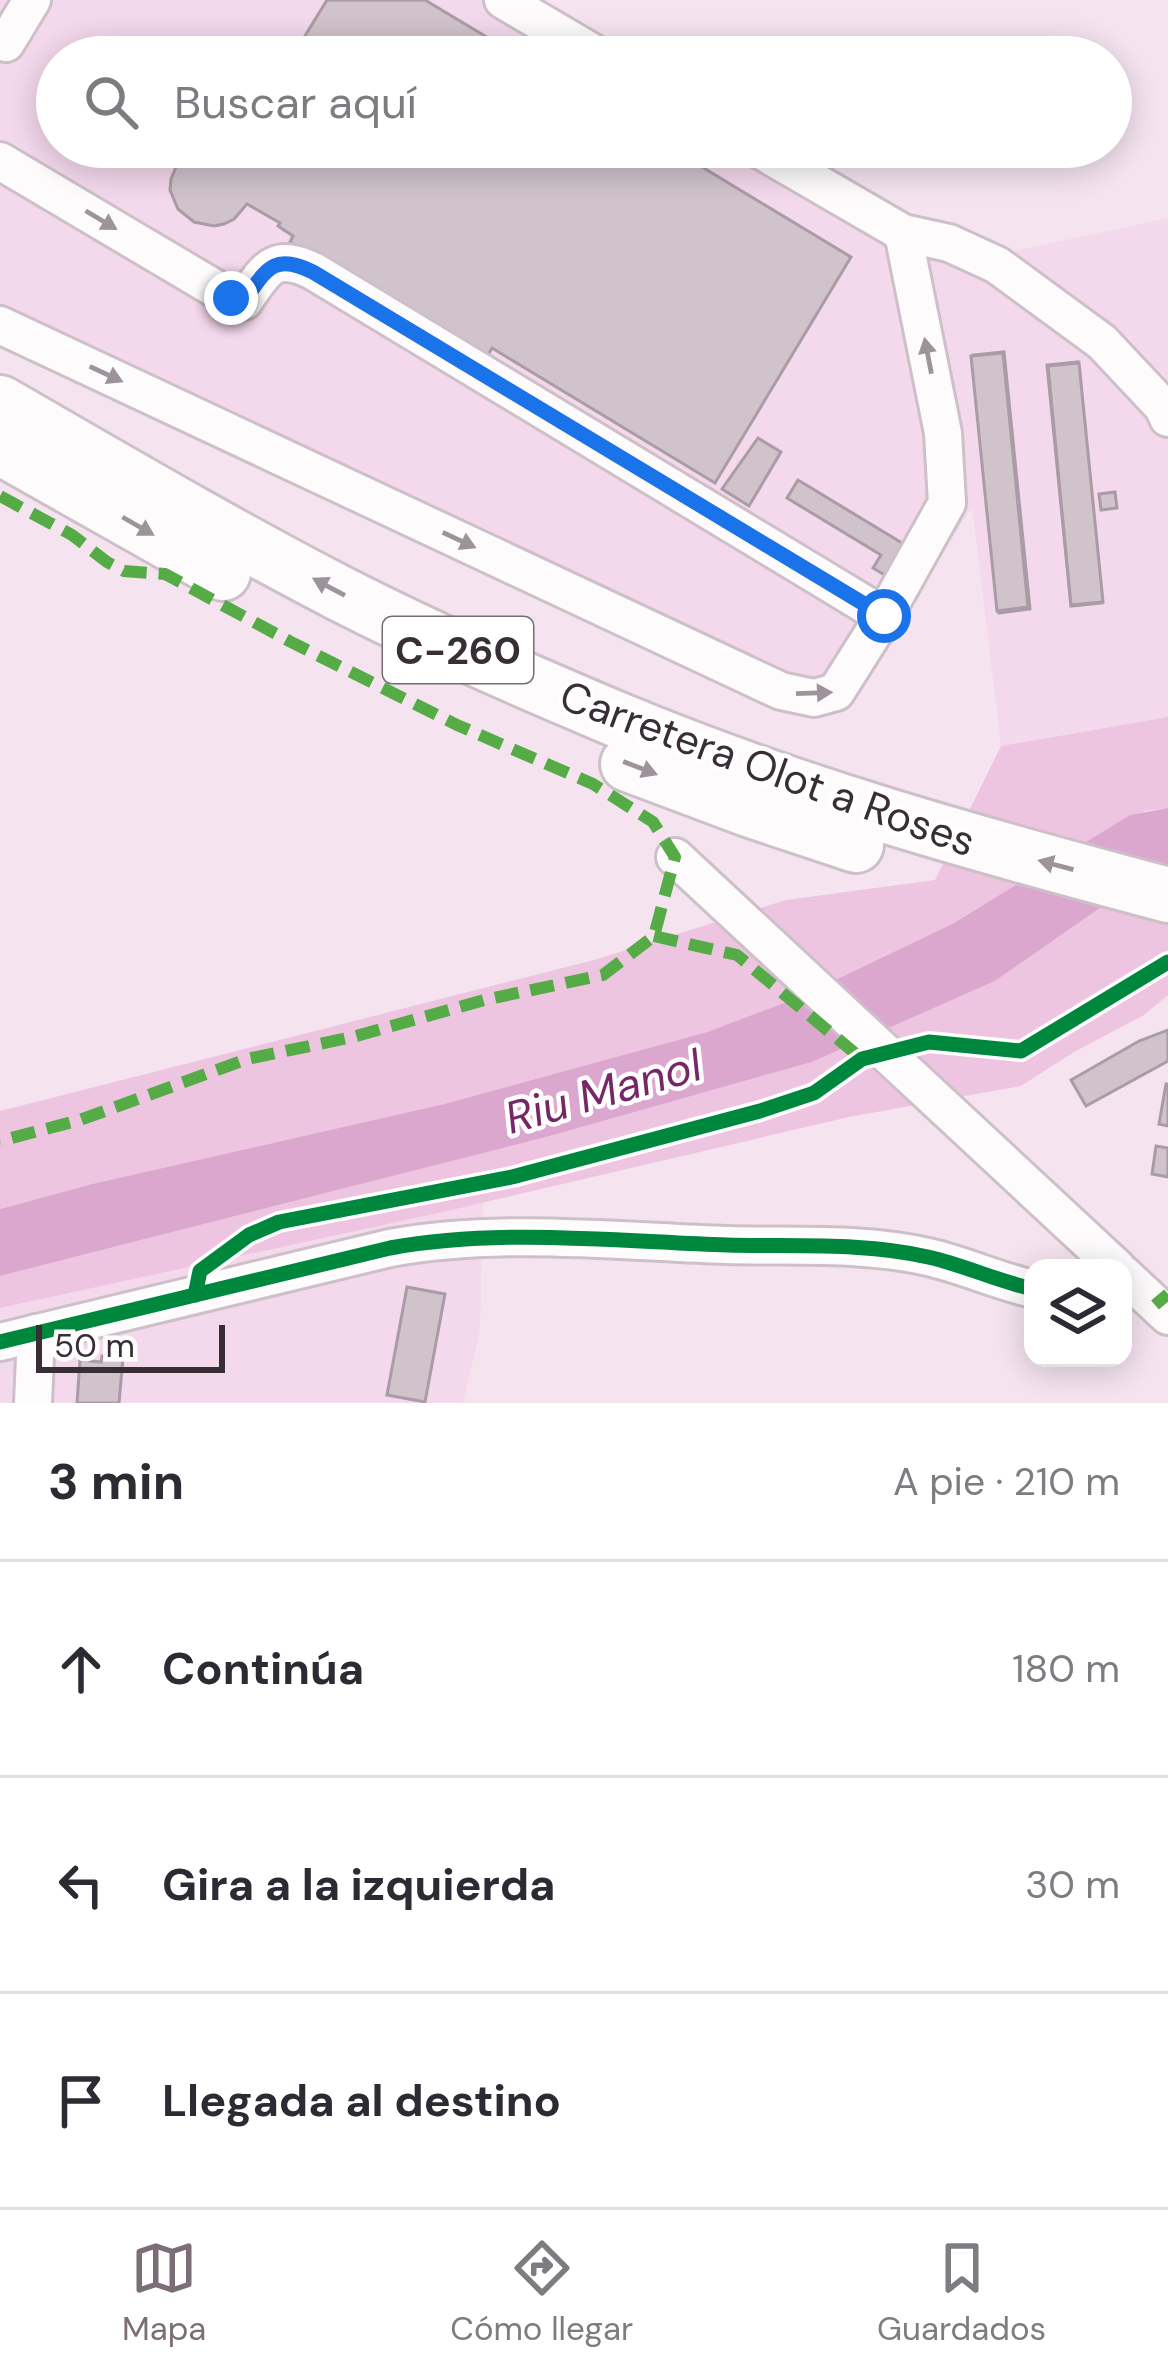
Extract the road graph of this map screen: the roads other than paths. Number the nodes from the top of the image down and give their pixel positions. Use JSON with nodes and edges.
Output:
{"nodes":[{"id":1,"x":502,"y":0,"type":"edge"},
{"id":2,"x":24,"y":3,"type":"edge"},
{"id":3,"x":565,"y":36,"type":"edge"},
{"id":4,"x":2,"y":45,"type":"edge"},
{"id":5,"x":0,"y":161,"type":"edge"},
{"id":6,"x":791,"y":168,"type":"edge"},
{"id":7,"x":903,"y":233,"type":"junction"},
{"id":8,"x":0,"y":325,"type":"edge"},
{"id":9,"x":0,"y":403,"type":"edge"},
{"id":10,"x":1168,"y":418,"type":"edge"},
{"id":11,"x":0,"y":447,"type":"edge"},
{"id":12,"x":884,"y":616,"type":"junction"},
{"id":13,"x":936,"y":852,"type":"junction"},
{"id":14,"x":675,"y":857,"type":"dead end"},
{"id":15,"x":1168,"y":896,"type":"edge"},
{"id":16,"x":1168,"y":934,"type":"edge"},
{"id":17,"x":1106,"y":1259,"type":"edge"},
{"id":18,"x":1132,"y":1283,"type":"edge"},
{"id":19,"x":1024,"y":1286,"type":"edge"},
{"id":20,"x":1168,"y":1316,"type":"edge"},
{"id":21,"x":36,"y":1334,"type":"junction"},
{"id":22,"x":0,"y":1342,"type":"edge"},
{"id":23,"x":33,"y":1403,"type":"edge"}],
"edges":[{"from":1,"to":3,"type":"street"},
{"from":2,"to":4,"type":"street"},
{"from":5,"to":12,"type":"street","one_way":true},
{"from":6,"to":7,"type":"street"},
{"from":7,"to":10,"type":"street"},
{"from":12,"to":7,"type":"street","one_way":true},
{"from":8,"to":12,"type":"street","one_way":true},
{"from":13,"to":9,"type":"highway","name":"Carretera Olot a Roses","number":"C-260","one_way":true},
{"from":11,"to":13,"type":"highway","name":"Carretera Olot a Roses","number":"C-260","one_way":true},
{"from":15,"to":13,"type":"highway","name":"Carretera Olot a Roses","number":"C-260","one_way":true},
{"from":13,"to":16,"type":"highway","name":"Carretera Olot a Roses","number":"C-260"},
{"from":14,"to":17,"type":"street"},
{"from":18,"to":20,"type":"street"},
{"from":19,"to":21,"type":"street"},
{"from":21,"to":22,"type":"street"},
{"from":21,"to":23,"type":"street"}]}
